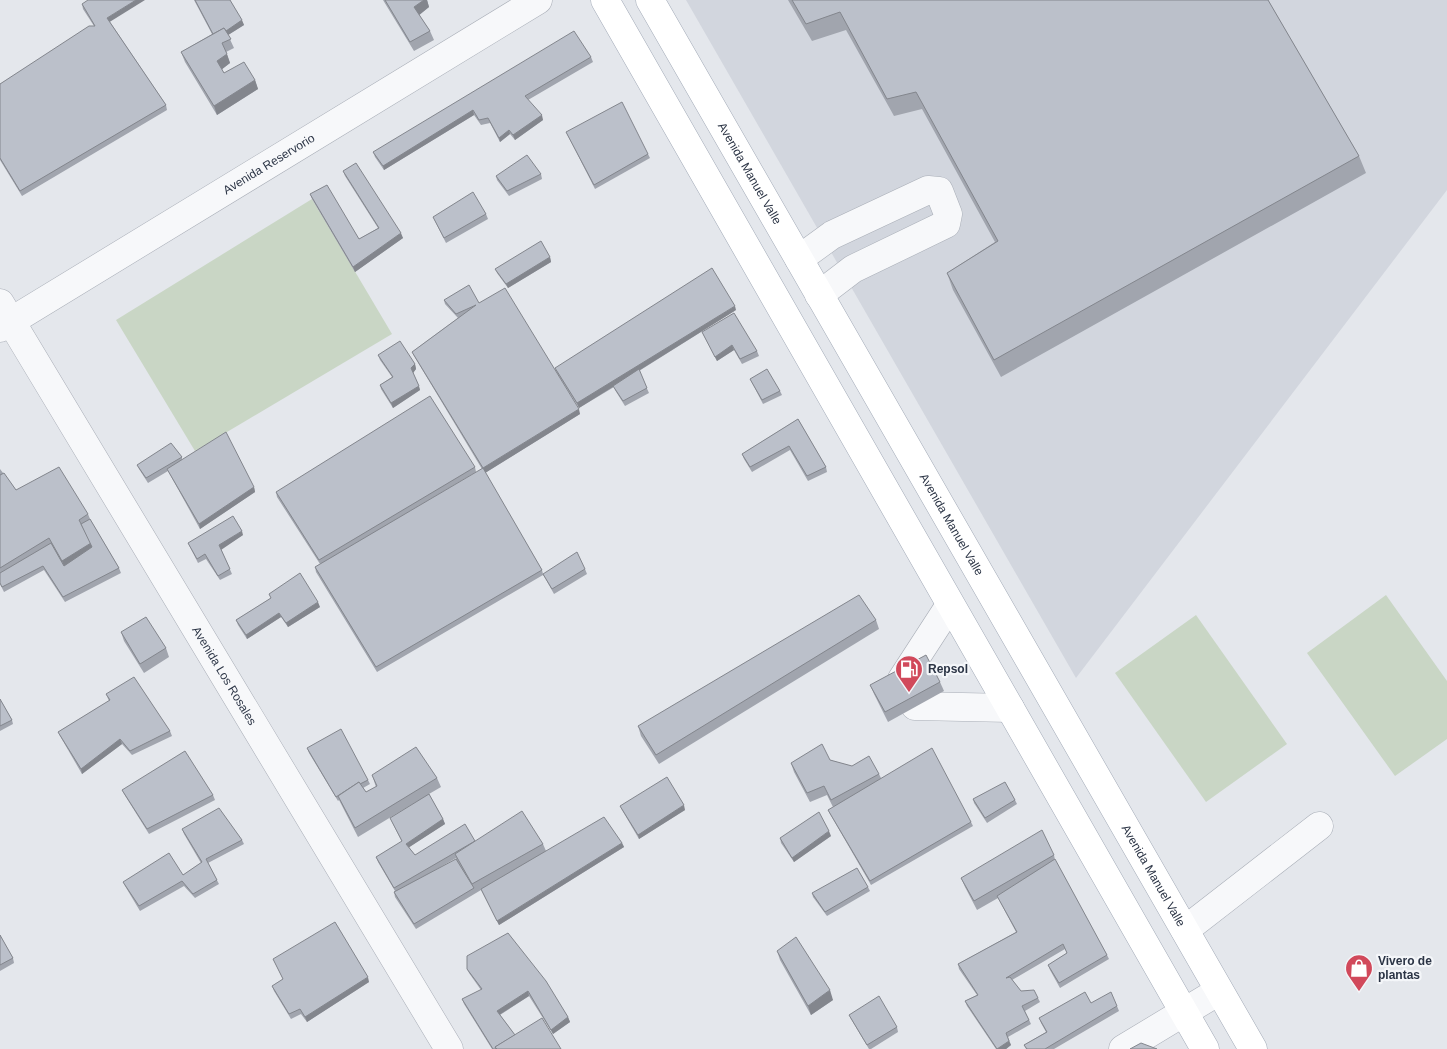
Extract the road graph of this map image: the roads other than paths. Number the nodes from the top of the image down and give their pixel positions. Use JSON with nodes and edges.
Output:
{"nodes":[{"id":1,"x":538,"y":0,"type":"edge"},
{"id":2,"x":605,"y":0,"type":"edge"},
{"id":3,"x":650,"y":0,"type":"edge"},
{"id":4,"x":799,"y":258,"type":"junction"},
{"id":5,"x":819,"y":295,"type":"junction"},
{"id":6,"x":4,"y":318,"type":"edge"},
{"id":7,"x":950,"y":605,"type":"junction"},
{"id":8,"x":902,"y":679,"type":"edge"},
{"id":9,"x":915,"y":706,"type":"edge"},
{"id":10,"x":1010,"y":708,"type":"junction"},
{"id":11,"x":1319,"y":826,"type":"dead end"},
{"id":12,"x":1185,"y":930,"type":"junction"},
{"id":13,"x":1220,"y":990,"type":"junction"},
{"id":14,"x":1184,"y":1012,"type":"junction"},
{"id":15,"x":449,"y":1049,"type":"edge"},
{"id":16,"x":1123,"y":1049,"type":"edge"},
{"id":17,"x":1205,"y":1049,"type":"edge"},
{"id":18,"x":1253,"y":1049,"type":"edge"}],
"edges":[{"from":1,"to":6,"type":"street","name":"Avenida Reservorio"},
{"from":2,"to":7,"type":"main road"},
{"from":3,"to":4,"type":"main road","name":"Avenida Manuel Valle"},
{"from":4,"to":5,"type":"main road","name":"Avenida Manuel Valle"},
{"from":4,"to":5,"type":"street"},
{"from":5,"to":12,"type":"main road","name":"Avenida Manuel Valle"},
{"from":6,"to":15,"type":"street","name":"Avenida Los Rosales"},
{"from":7,"to":8,"type":"street"},
{"from":7,"to":10,"type":"main road"},
{"from":9,"to":10,"type":"street"},
{"from":10,"to":14,"type":"main road"},
{"from":11,"to":12,"type":"street"},
{"from":12,"to":13,"type":"main road","name":"Avenida Manuel Valle"},
{"from":13,"to":14,"type":"street"},
{"from":13,"to":18,"type":"main road","name":"Avenida Manuel Valle"},
{"from":14,"to":16,"type":"street"},
{"from":14,"to":17,"type":"main road"}]}
